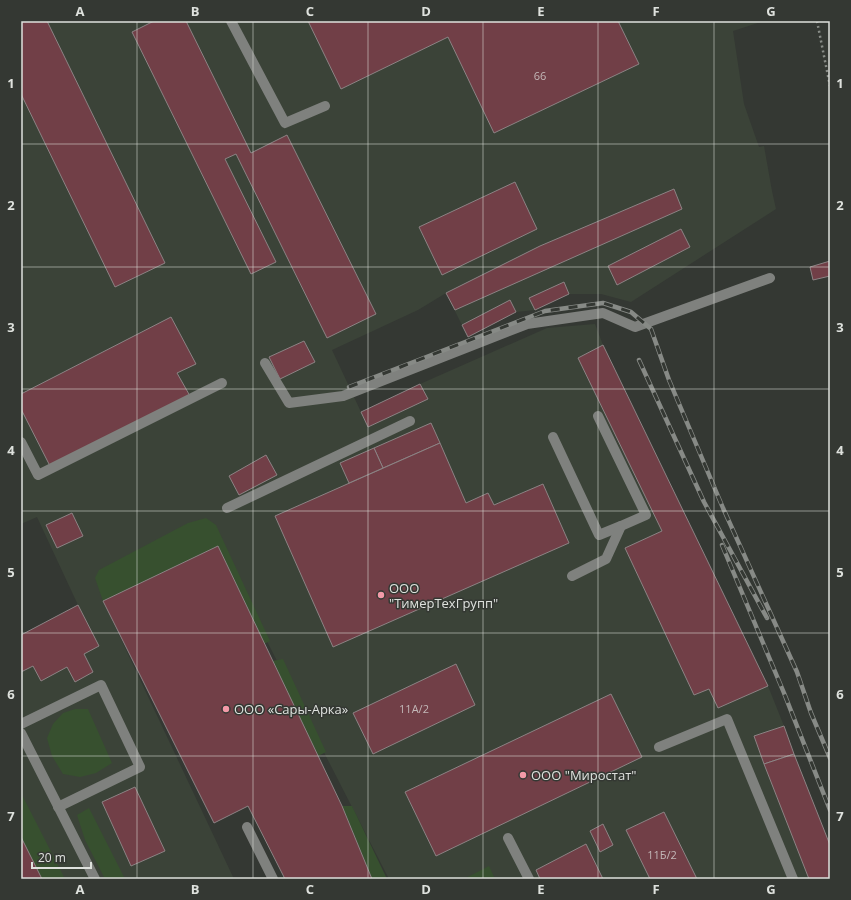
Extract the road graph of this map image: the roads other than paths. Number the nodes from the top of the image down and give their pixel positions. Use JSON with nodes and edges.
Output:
{"nodes":[{"id":1,"x":231,"y":21,"type":"edge"},
{"id":2,"x":325,"y":106,"type":"dead end"},
{"id":3,"x":770,"y":278,"type":"dead end"},
{"id":4,"x":265,"y":363,"type":"dead end"},
{"id":5,"x":222,"y":383,"type":"dead end"},
{"id":6,"x":598,"y":416,"type":"dead end"},
{"id":7,"x":410,"y":421,"type":"dead end"},
{"id":8,"x":553,"y":437,"type":"dead end"},
{"id":9,"x":21,"y":442,"type":"edge"},
{"id":10,"x":227,"y":508,"type":"dead end"},
{"id":11,"x":621,"y":526,"type":"junction"},
{"id":12,"x":572,"y":576,"type":"dead end"},
{"id":13,"x":21,"y":724,"type":"edge"},
{"id":14,"x":21,"y":733,"type":"edge"},
{"id":15,"x":660,"y":748,"type":"dead end"},
{"id":16,"x":58,"y":807,"type":"junction"},
{"id":17,"x":247,"y":827,"type":"dead end"},
{"id":18,"x":508,"y":838,"type":"dead end"},
{"id":19,"x":94,"y":879,"type":"edge"},
{"id":20,"x":273,"y":879,"type":"edge"},
{"id":21,"x":529,"y":879,"type":"edge"},
{"id":22,"x":793,"y":879,"type":"edge"}],
"edges":[{"from":1,"to":2,"type":"lane"},
{"from":3,"to":4,"type":"lane"},
{"from":5,"to":9,"type":"lane"},
{"from":6,"to":11,"type":"lane"},
{"from":7,"to":10,"type":"lane"},
{"from":8,"to":11,"type":"lane"},
{"from":11,"to":12,"type":"lane"},
{"from":13,"to":16,"type":"lane"},
{"from":14,"to":16,"type":"lane"},
{"from":15,"to":22,"type":"lane"},
{"from":16,"to":19,"type":"lane"},
{"from":17,"to":20,"type":"lane"},
{"from":18,"to":21,"type":"lane"}]}
